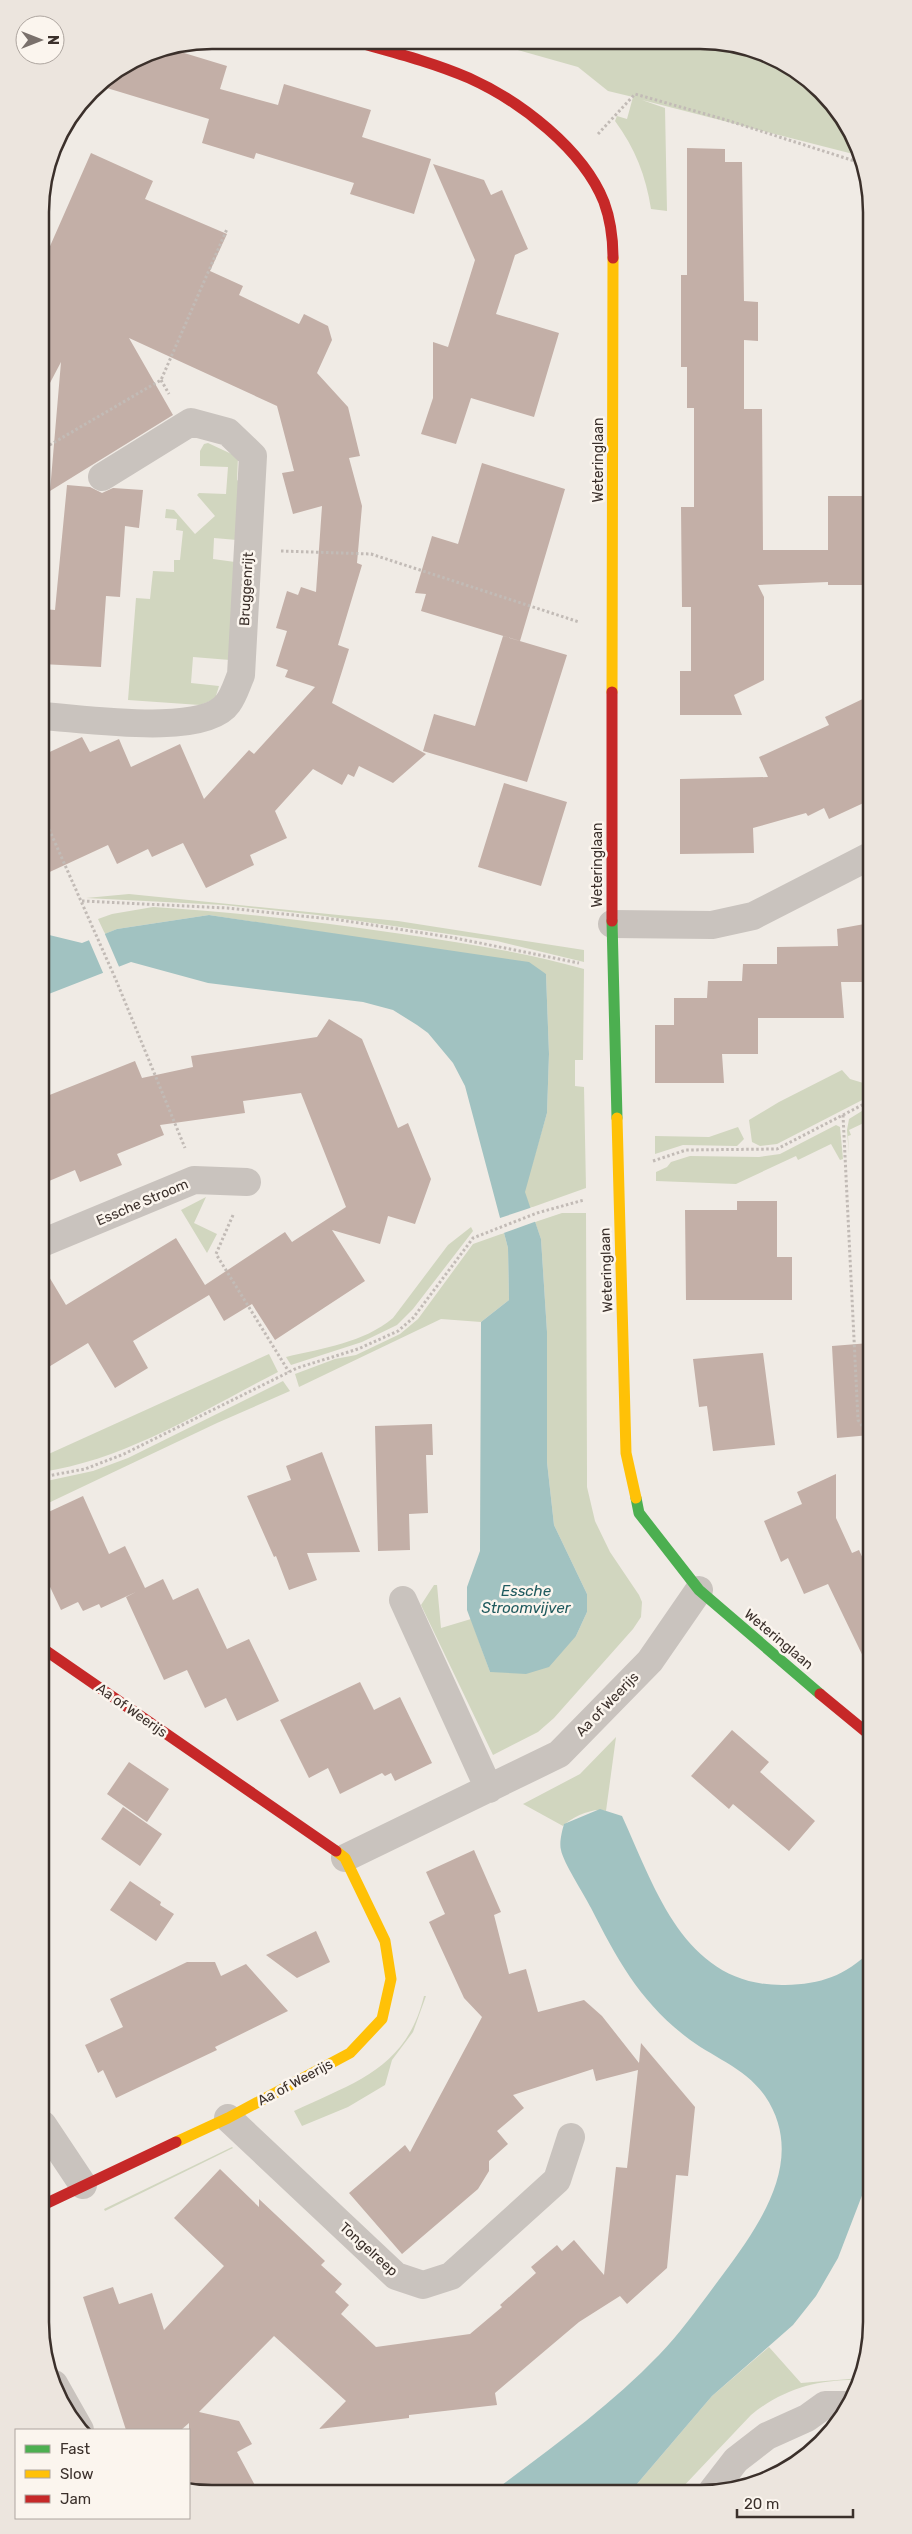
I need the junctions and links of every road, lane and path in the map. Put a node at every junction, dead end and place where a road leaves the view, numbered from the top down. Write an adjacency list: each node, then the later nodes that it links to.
1 (379, 49): 2 (street, Weteringlaan)
2 (575, 159): 3 (path); 8 (street, Weteringlaan)
3 (856, 161)
4 (227, 229): 5 (path)
5 (49, 445)
6 (102, 477): 7 (street, Bruggenrijt)
7 (248, 550): 8 (path); 9 (street, Bruggenrijt)
8 (613, 633): 13 (street, Weteringlaan)
9 (49, 717)
10 (49, 829): 12 (path)
11 (863, 860): 13 (street)
12 (82, 901): 14 (path); 18 (path)
13 (612, 924): 14 (street, Weteringlaan)
14 (614, 972): 17 (street, Weteringlaan)
15 (863, 1105): 16 (path)
16 (843, 1115): 17 (path); 23 (path)
17 (619, 1171): 20 (street, Weteringlaan)
18 (194, 1180): 19 (street, Essche Stroom); 21 (street, Essche Stroom)
19 (247, 1182): 22 (path)
20 (619, 1194): 22 (path); 25 (street, Weteringlaan)
21 (49, 1240)
22 (289, 1372): 24 (path)
23 (863, 1427)
24 (49, 1476)
25 (699, 1590): 28 (street, Weteringlaan); 29 (street, Aa of Weerijs)
26 (403, 1600): 29 (street)
27 (49, 1653): 30 (street, Aa of Weerijs)
28 (863, 1729)
29 (489, 1789): 30 (street, Aa of Weerijs)
30 (345, 1858): 31 (street, Aa of Weerijs)
31 (228, 2118): 33 (street, Tongelreep); 34 (street, Aa of Weerijs)
32 (49, 2134): 34 (street)
33 (571, 2137)
34 (84, 2185): 35 (street, Aa of Weerijs)
35 (49, 2202)
36 (840, 2405): 37 (street)
37 (717, 2484)

